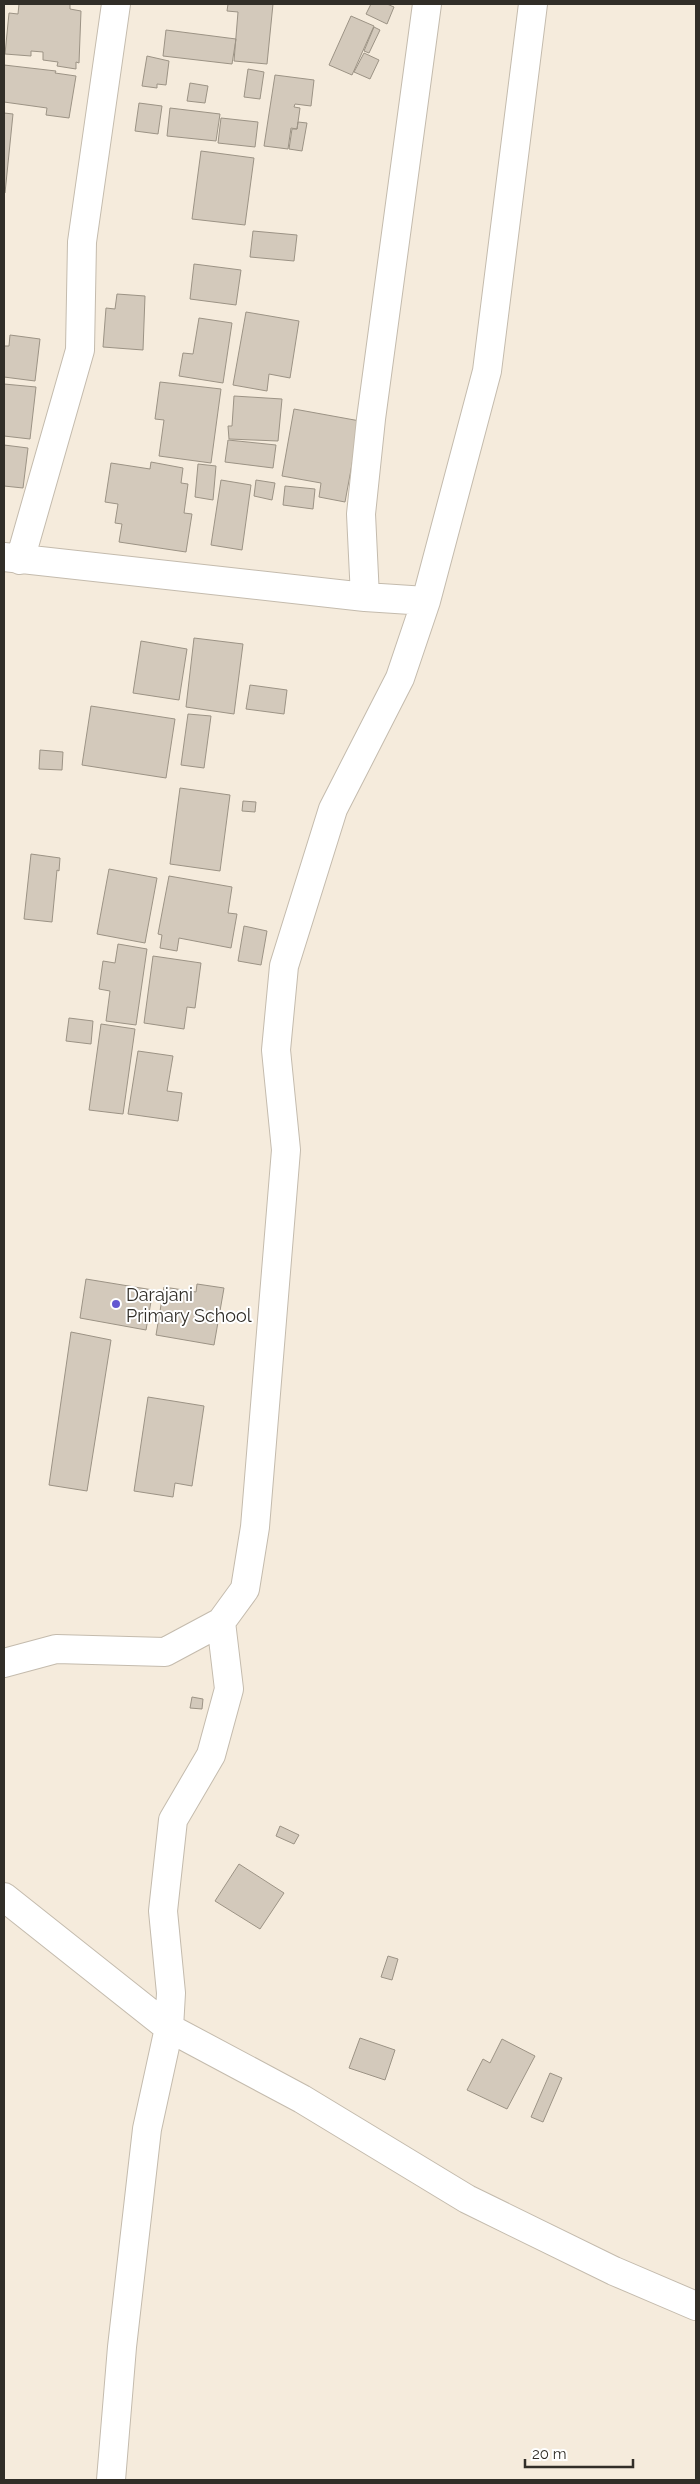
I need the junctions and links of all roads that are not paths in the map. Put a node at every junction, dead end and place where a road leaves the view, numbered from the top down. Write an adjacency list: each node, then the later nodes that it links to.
1 (116, 4): 4 (street)
2 (427, 4): 5 (street)
3 (533, 4): 6 (street)
4 (12, 559): 5 (street)
5 (365, 597): 6 (street)
6 (426, 600): 7 (street)
7 (220, 1622): 8 (street); 10 (street)
8 (4, 1663)
9 (4, 1897): 10 (street)
10 (169, 2028): 11 (street); 12 (street)
11 (696, 2306)
12 (111, 2480)

